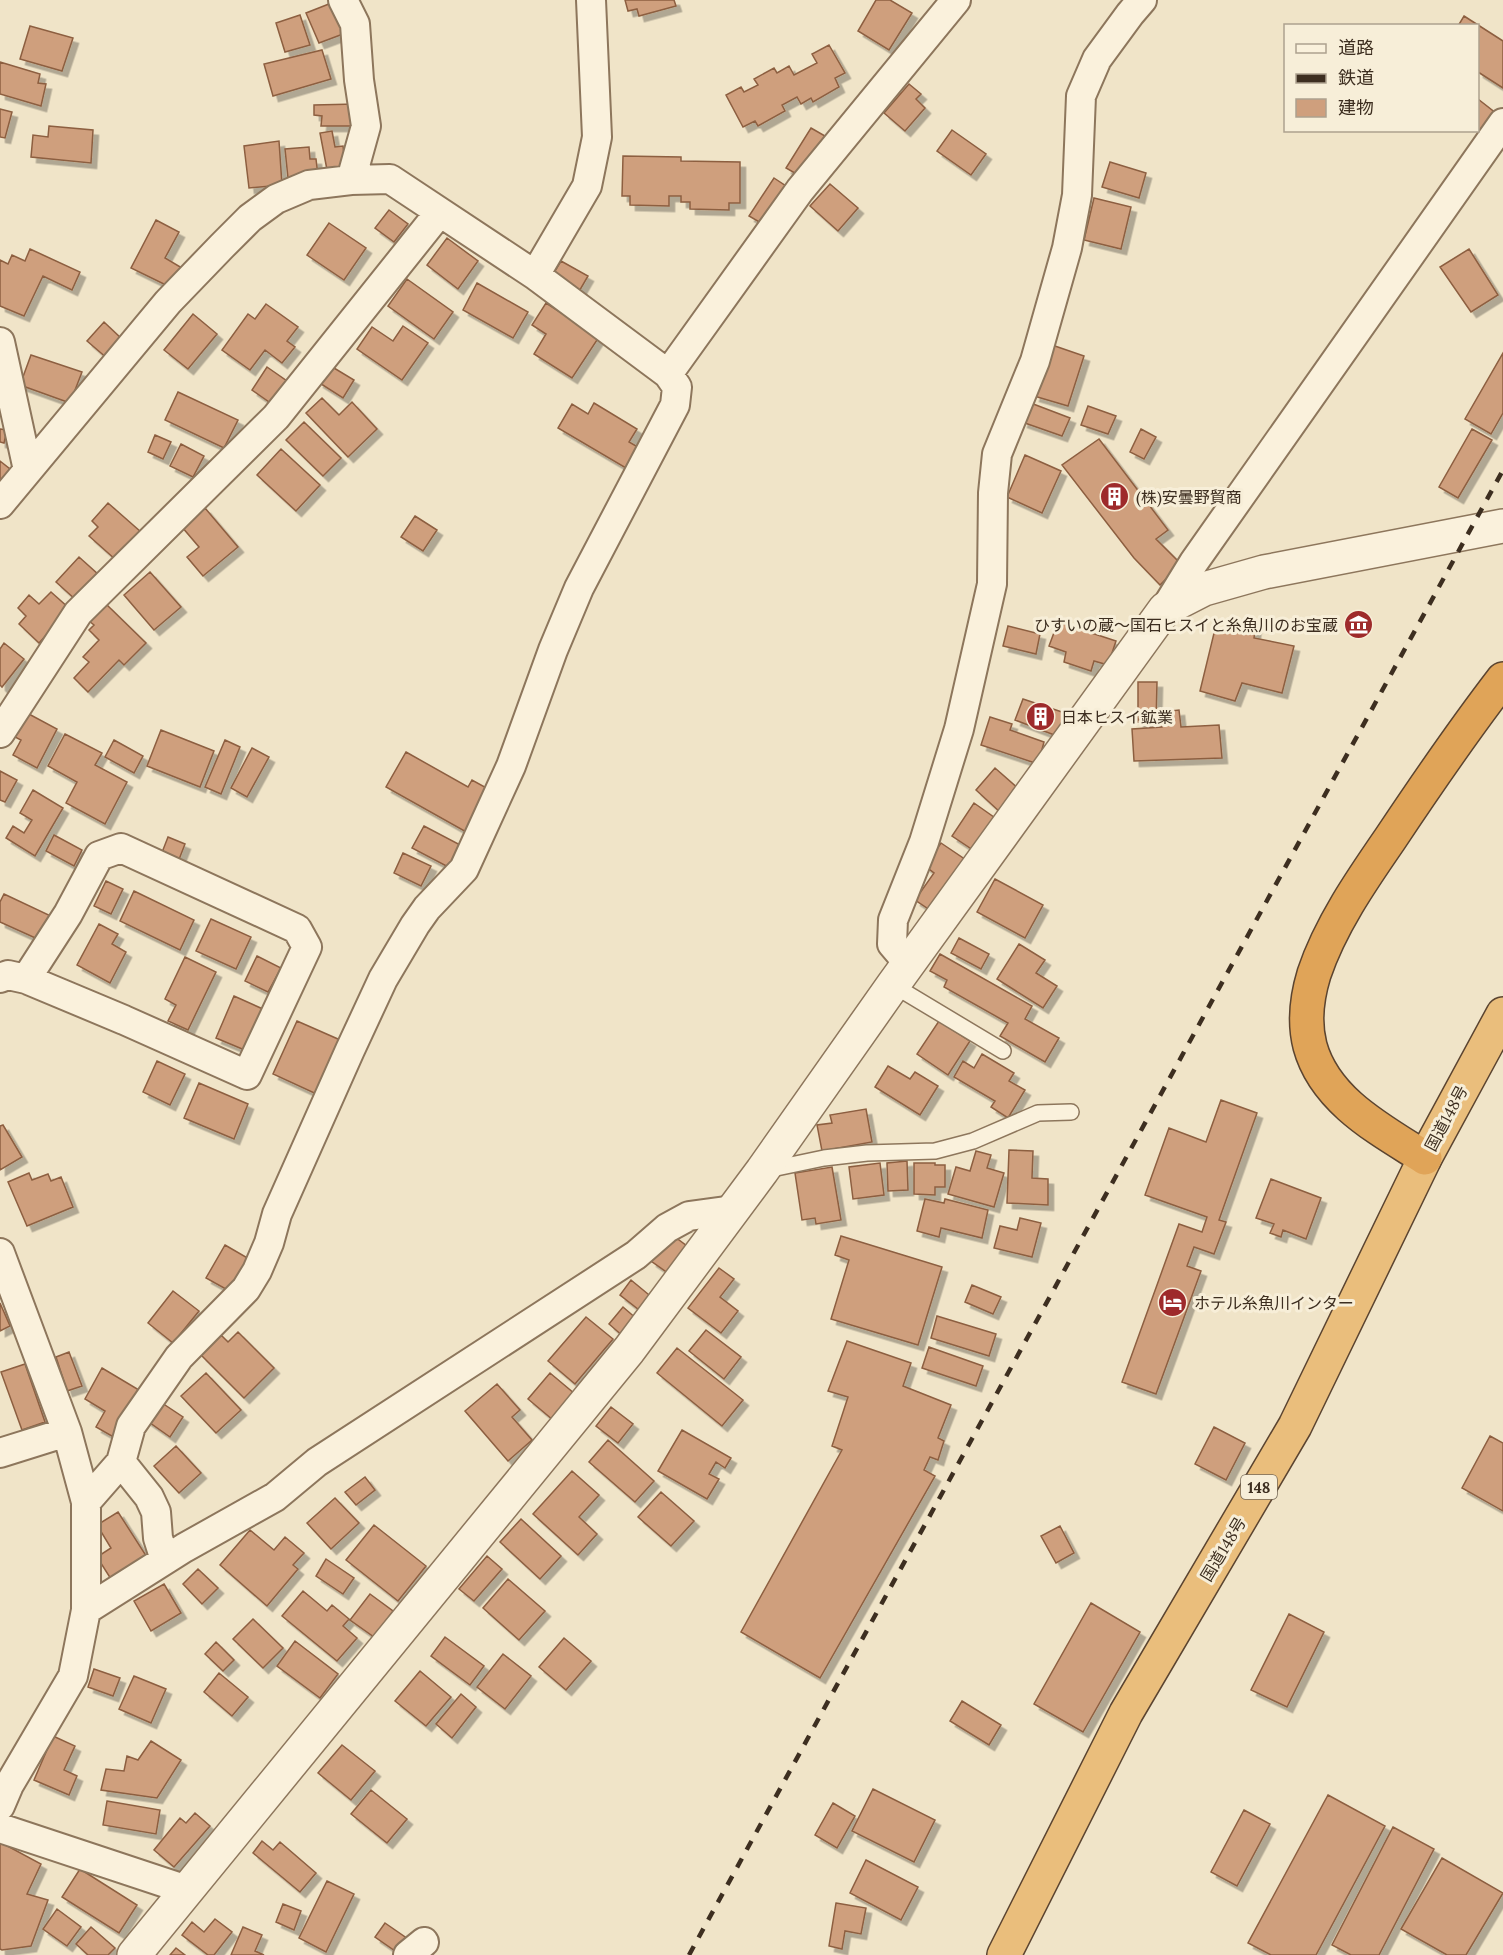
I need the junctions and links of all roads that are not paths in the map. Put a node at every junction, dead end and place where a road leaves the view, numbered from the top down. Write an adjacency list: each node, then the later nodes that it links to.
1 (343, 0): 6 (street)
2 (591, 0): 8 (street)
3 (956, 0): 10 (street)
4 (1142, 0): 17 (street)
5 (1503, 123): 14 (street)
6 (351, 180): 7 (street); 11 (street)
7 (440, 213): 8 (street); 16 (street)
8 (535, 275): 10 (street)
9 (0, 342): 11 (street)
10 (668, 374): 28 (street)
11 (28, 470): 12 (street)
12 (0, 504)
13 (1503, 526): 14 (street)
14 (1165, 609): 17 (street)
15 (1503, 679): 22 (highway)
16 (0, 733)
17 (901, 975): 20 (lane); 23 (street)
18 (13, 979): 18 (street)
19 (1503, 1014): 22 (highway, 国道148号 / 148)
20 (1003, 1051)
21 (1071, 1112): 23 (lane)
22 (1425, 1158): 36 (highway, 国道148号 / 148)
23 (762, 1171): 24 (street)
24 (733, 1210): 30 (street); 34 (street)
25 (0, 1252): 26 (street)
26 (67, 1432): 27 (street); 29 (street)
27 (0, 1453)
28 (121, 1462): 29 (street); 30 (street)
29 (86, 1502): 31 (street)
30 (165, 1560): 31 (street)
31 (86, 1610): 32 (street)
32 (0, 1806)
33 (0, 1828): 34 (street)
34 (187, 1890): 35 (street)
35 (134, 1955)
36 (1004, 1955)

